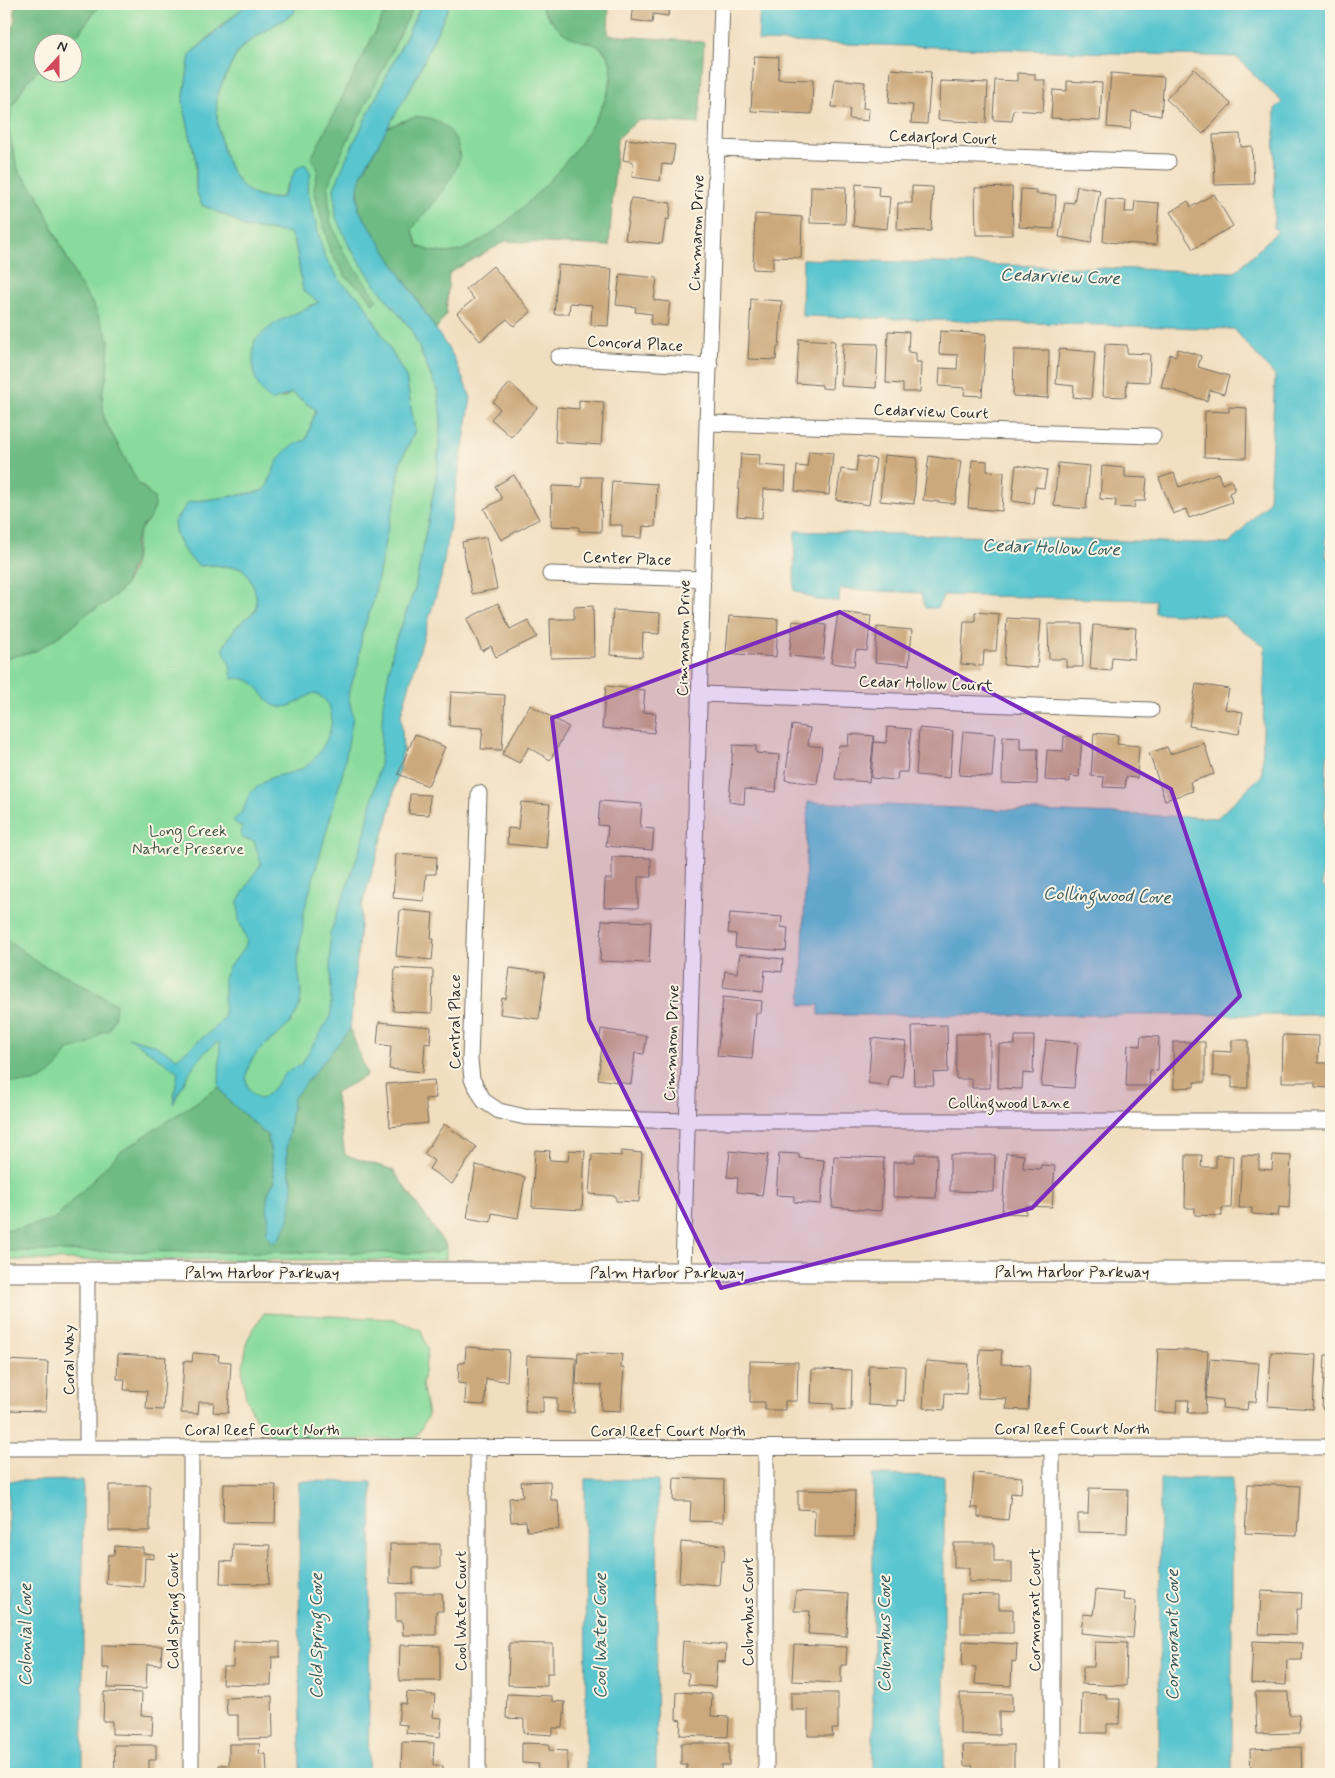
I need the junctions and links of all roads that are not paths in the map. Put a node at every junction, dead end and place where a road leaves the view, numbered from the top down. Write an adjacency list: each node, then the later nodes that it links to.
1 (722, 4): 2 (street, Cimmaron Drive)
2 (717, 148): 3 (street, Cedarford Court); 5 (street, Cimmaron Drive)
3 (1168, 162)
4 (558, 357): 5 (street, Concord Place)
5 (710, 366): 6 (street, Cimmaron Drive)
6 (707, 423): 7 (street, Cedarview Court); 9 (street, Cimmaron Drive)
7 (1153, 436)
8 (550, 574): 9 (street, Center Place)
9 (703, 579): 10 (street, Cimmaron Drive)
10 (701, 694): 11 (street, Cedar Hollow Court); 13 (street, Cimmaron Drive)
11 (1151, 710)
12 (478, 793): 13 (street, Central Place)
13 (687, 1121): 14 (street, Collingwood Lane); 18 (street, Cimmaron Drive)
14 (1331, 1121)
15 (4, 1272): 17 (street, Palm Harbor Parkway)
16 (1331, 1272): 18 (street, Palm Harbor Parkway)
17 (87, 1273): 18 (street, Palm Harbor Parkway); 23 (street, Coral Way)
18 (683, 1273)
19 (478, 1447): 24 (street, Coral Reef Court North); 25 (street, Coral Reef Court North); 27 (street, Cool Water Court)
20 (1052, 1447): 21 (street, Coral Reef Court North); 25 (street, Coral Reef Court North); 29 (street, Cormorant Court)
21 (1331, 1447)
22 (4, 1448): 23 (street, Coral Reef Court North)
23 (87, 1448): 24 (street, Coral Reef Court North)
24 (191, 1448): 26 (street, Cold Spring Court)
25 (766, 1449): 28 (street, Columbus Court)
26 (191, 1774)
27 (478, 1774)
28 (766, 1774)
29 (1052, 1774)

